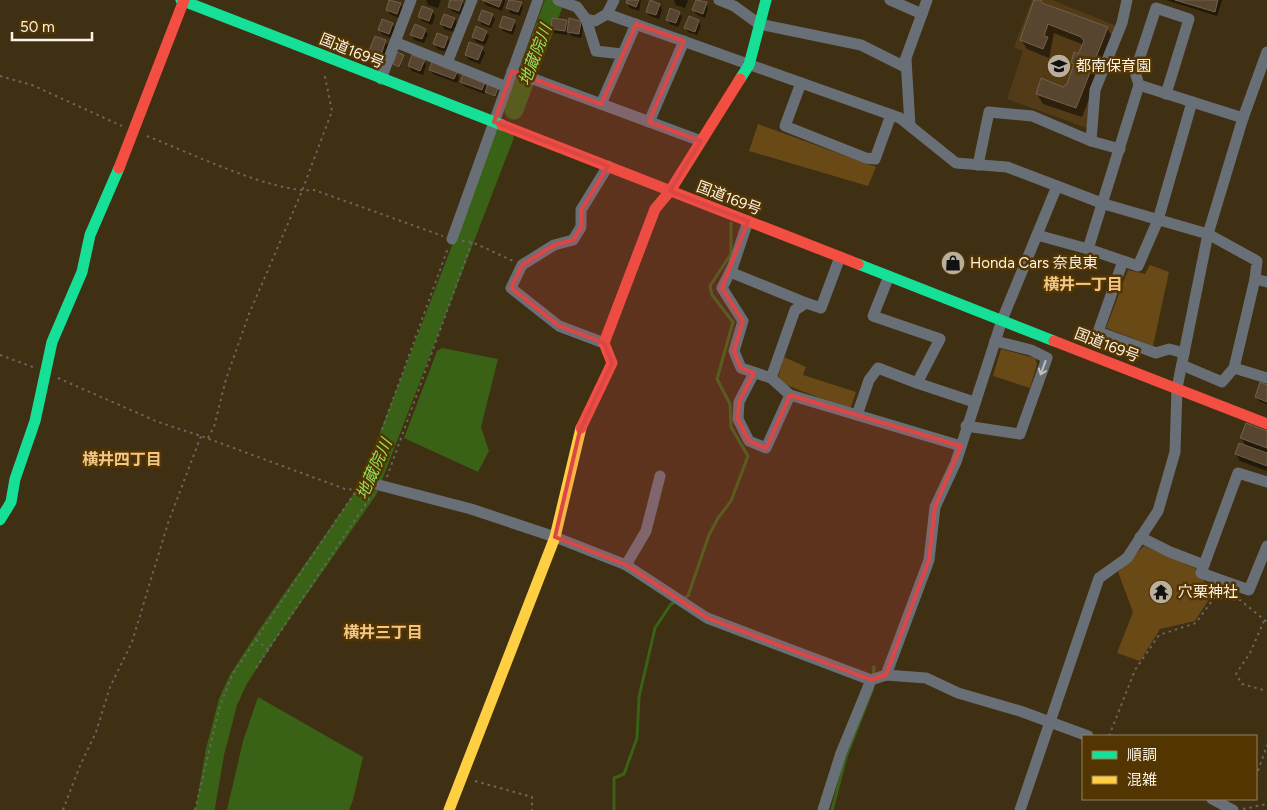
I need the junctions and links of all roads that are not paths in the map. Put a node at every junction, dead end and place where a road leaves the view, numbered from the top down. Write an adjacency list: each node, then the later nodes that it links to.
1 (183, 0): 28 (main road, 国道169号); 80 (main road)
2 (411, 0): 21 (street)
3 (472, 0): 25 (street)
4 (538, 0): 27 (street)
5 (558, 0): 13 (street)
6 (614, 0): 14 (street)
7 (719, 0): 15 (street)
8 (743, 0): 15 (street)
9 (766, 0): 19 (main road)
10 (890, 0): 16 (street)
11 (927, 0): 16 (street)
12 (1127, 0): 41 (street)
13 (579, 3): 17 (street)
14 (607, 14): 17 (street); 18 (street)
15 (747, 14): 19 (street)
16 (922, 14): 24 (street)
17 (586, 18): 23 (street)
18 (636, 24): 20 (street); 23 (street)
19 (759, 24): 24 (street); 26 (main road)
20 (684, 41): 26 (street); 38 (street)
21 (395, 42): 25 (street); 28 (street)
22 (1267, 52): 36 (street)
23 (622, 54): 34 (street)
24 (906, 59): 39 (street)
25 (447, 63): 31 (street)
26 (749, 65): 29 (street); 40 (main road)
27 (522, 74): 31 (street); 34 (street)
28 (381, 79): 37 (main road, 国道169号)
29 (801, 83): 35 (street); 35 (street)
30 (1139, 85): 32 (street); 32 (street); 42 (street)
31 (507, 87): 37 (street)
32 (1166, 94): 33 (street)
33 (1192, 102): 36 (street); 48 (street)
34 (601, 104): 38 (street)
35 (891, 115): 39 (street)
36 (1243, 118): 50 (street)
37 (494, 122): 44 (main road, 国道169号); 52 (street)
38 (649, 122): 40 (street)
39 (910, 126): 43 (street)
40 (701, 141): 46 (main road)
41 (1091, 141): 42 (street); 43 (street)
42 (1120, 149): 47 (street)
43 (978, 165): 45 (street)
44 (608, 166): 46 (main road, 国道169号); 63 (street)
45 (1056, 186): 47 (street); 51 (street)
46 (670, 191): 49 (main road, 国道169号); 63 (main road)
47 (1104, 204): 48 (street); 53 (street)
48 (1158, 220): 50 (street); 55 (street)
49 (748, 221): 54 (main road, 国道169号); 56 (street)
50 (1208, 234): 58 (street); 64 (street)
51 (1037, 236): 53 (street); 61 (street)
52 (452, 239)
53 (1088, 250): 55 (street)
54 (840, 257): 57 (main road, 国道169号); 60 (street)
55 (1123, 262): 64 (street)
56 (730, 272): 60 (street); 66 (street)
57 (889, 276): 61 (main road, 国道169号); 69 (street)
58 (1255, 279): 59 (street); 65 (street)
59 (1267, 282)
60 (806, 303): 67 (street)
61 (1002, 320): 62 (street); 70 (main road, 国道169号)
62 (995, 341): 72 (street); 75 (street, one-way to 75)
63 (604, 343): 81 (main road)
64 (1183, 359): 65 (street); 70 (street)
65 (1234, 368): 68 (street)
66 (754, 373): 67 (street); 71 (street)
67 (771, 378): 71 (street)
68 (1267, 378)
69 (917, 383): 72 (street); 73 (street)
70 (1177, 388): 74 (main road, 国道169号); 82 (street)
71 (790, 395): 73 (street)
72 (974, 402): 75 (street)
73 (857, 415): 76 (street)
74 (1267, 424)
75 (966, 426): 76 (street)
76 (961, 446): 87 (street)
77 (660, 476): 85 (street)
78 (1267, 482): 86 (street)
79 (373, 483): 81 (street)
80 (0, 520)
81 (555, 537): 85 (street); 92 (main road)
82 (1140, 537): 86 (street); 89 (street)
83 (1267, 546): 84 (street)
84 (1265, 559): 86 (street)
85 (626, 565): 88 (street)
86 (1204, 565)
87 (886, 675): 88 (street); 89 (street)
88 (871, 680): 93 (street)
89 (1049, 722): 90 (street); 94 (street)
90 (1085, 735)
91 (1214, 800): 95 (street)
92 (449, 810)
93 (823, 810)
94 (1020, 810)
95 (1234, 810)

